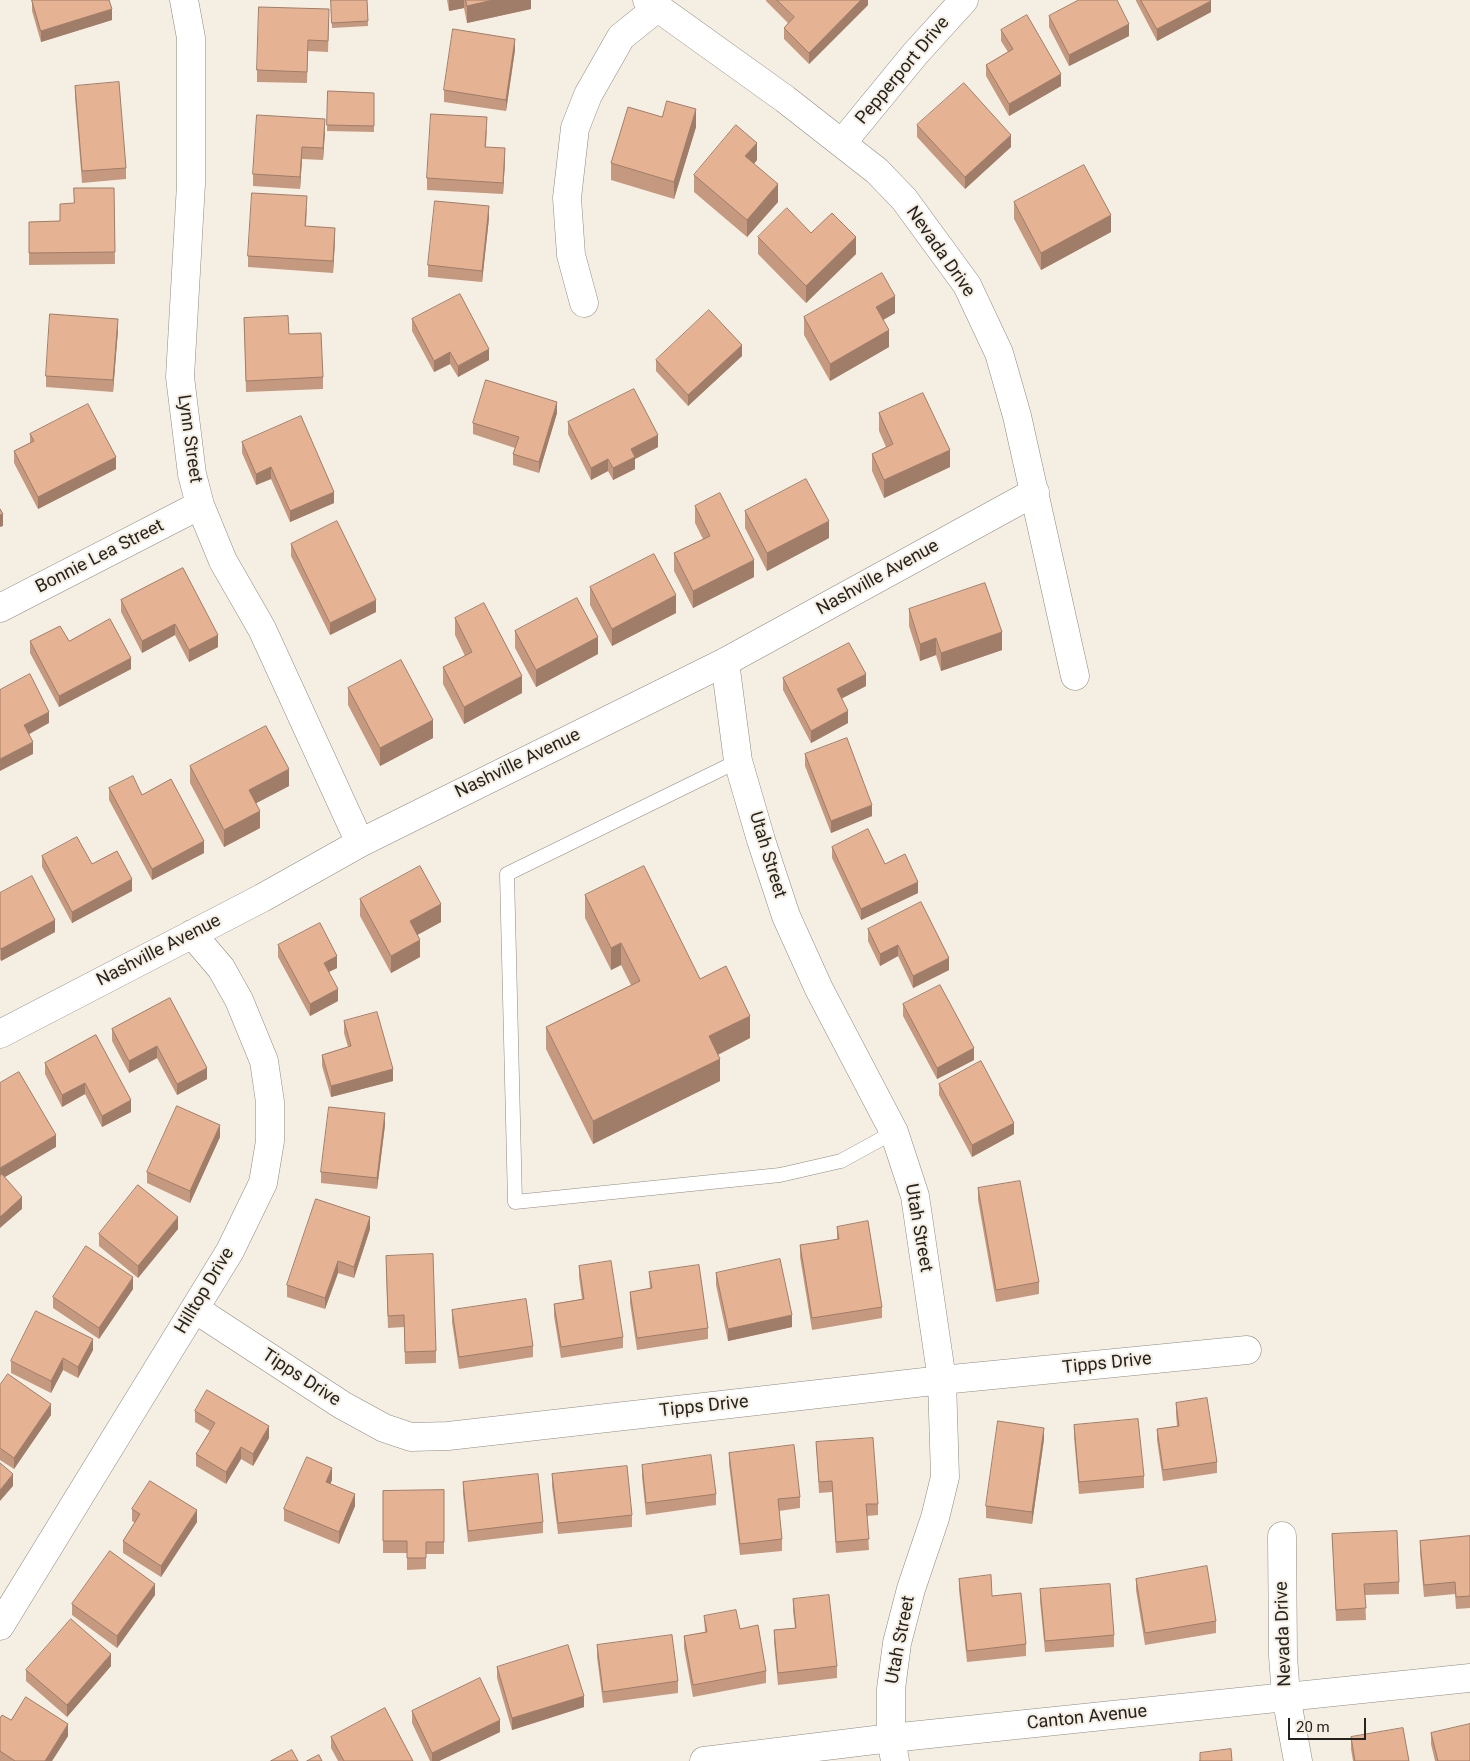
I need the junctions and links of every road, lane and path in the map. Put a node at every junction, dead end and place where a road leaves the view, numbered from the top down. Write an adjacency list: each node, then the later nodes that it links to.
1 (184, 0): 7 (street, Lynn Street)
2 (964, 0): 4 (street, Pepperport Drive)
3 (652, 4): 4 (street, Nevada Drive); 5 (street)
4 (842, 143): 6 (street, Nevada Drive)
5 (584, 303)
6 (1034, 492): 9 (street, Nashville Avenue); 10 (street, Nevada Drive)
7 (200, 505): 8 (street, Bonnie Lea Street); 12 (street, Lynn Street)
8 (0, 608)
9 (724, 662): 11 (street, Utah Street); 12 (street, Nashville Avenue)
10 (1075, 676)
11 (738, 761): 15 (street, Utah Street); 15 (lane)
12 (360, 843): 13 (street, Nashville Avenue)
13 (192, 934): 14 (street, Nashville Avenue); 16 (street, Hilltop Drive)
14 (0, 1034)
15 (894, 1132): 18 (street, Utah Street)
16 (195, 1309): 18 (street, Tipps Drive); 20 (street, Hilltop Drive)
17 (1248, 1350): 18 (street, Tipps Drive)
18 (942, 1380): 23 (street, Utah Street)
19 (1282, 1536): 22 (street, Nevada Drive)
20 (0, 1626)
21 (1470, 1678): 22 (street, Canton Avenue)
22 (1286, 1696): 23 (street, Canton Avenue); 25 (street, Nevada Drive)
23 (893, 1750): 24 (street, Canton Avenue)
24 (704, 1761)
25 (1298, 1761)

